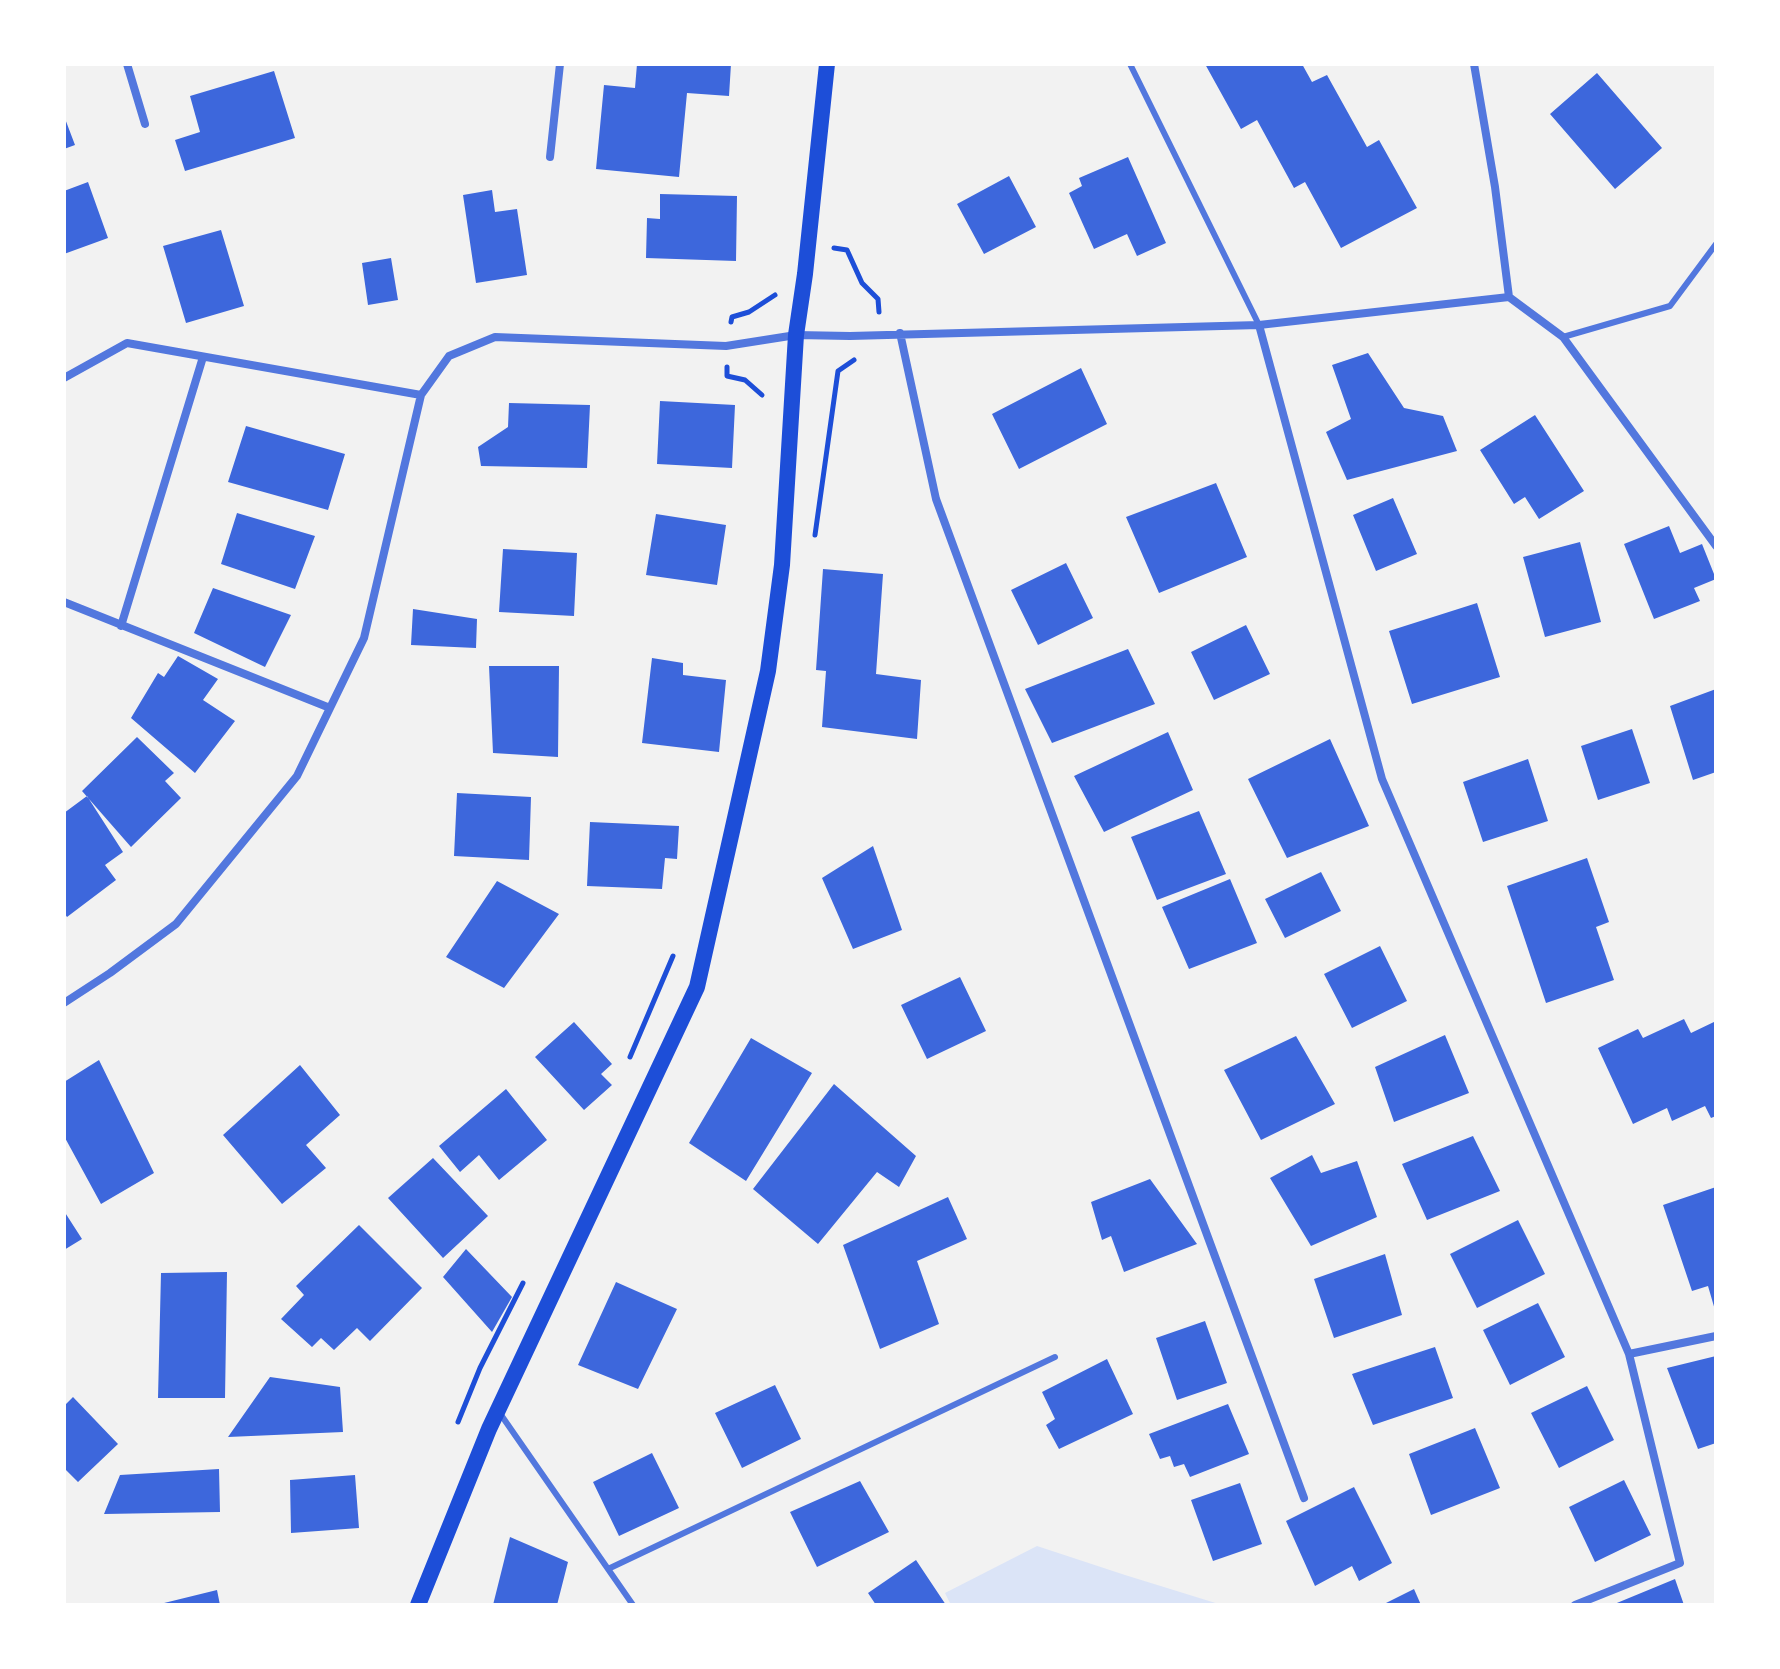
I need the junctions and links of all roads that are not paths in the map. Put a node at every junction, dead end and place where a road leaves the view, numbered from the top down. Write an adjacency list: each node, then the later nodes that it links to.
1 (127, 64): 6 (street)
2 (560, 64): 7 (street)
3 (827, 64): 12 (main road)
4 (1130, 64): 10 (lane)
5 (1474, 64): 9 (street)
6 (145, 124)
7 (550, 157)
8 (1716, 244): 13 (lane)
9 (1509, 297): 10 (street); 13 (street)
10 (1259, 325): 11 (street); 23 (street)
11 (900, 333): 12 (street); 26 (street)
12 (796, 335): 16 (street); 25 (main road)
13 (1563, 337): 17 (street)
14 (203, 357): 15 (street); 16 (street); 19 (street)
15 (64, 378)
16 (421, 395): 20 (street)
17 (1716, 546)
18 (64, 602): 19 (street)
19 (121, 626): 20 (street)
20 (330, 708): 21 (street)
21 (64, 1003)
22 (1716, 1336): 23 (street)
23 (1629, 1354): 30 (street)
24 (1055, 1357): 27 (lane)
25 (499, 1412): 27 (lane); 28 (main road)
26 (1304, 1498)
27 (608, 1569): 29 (lane)
28 (418, 1605)
29 (633, 1605)
30 (1575, 1605)

